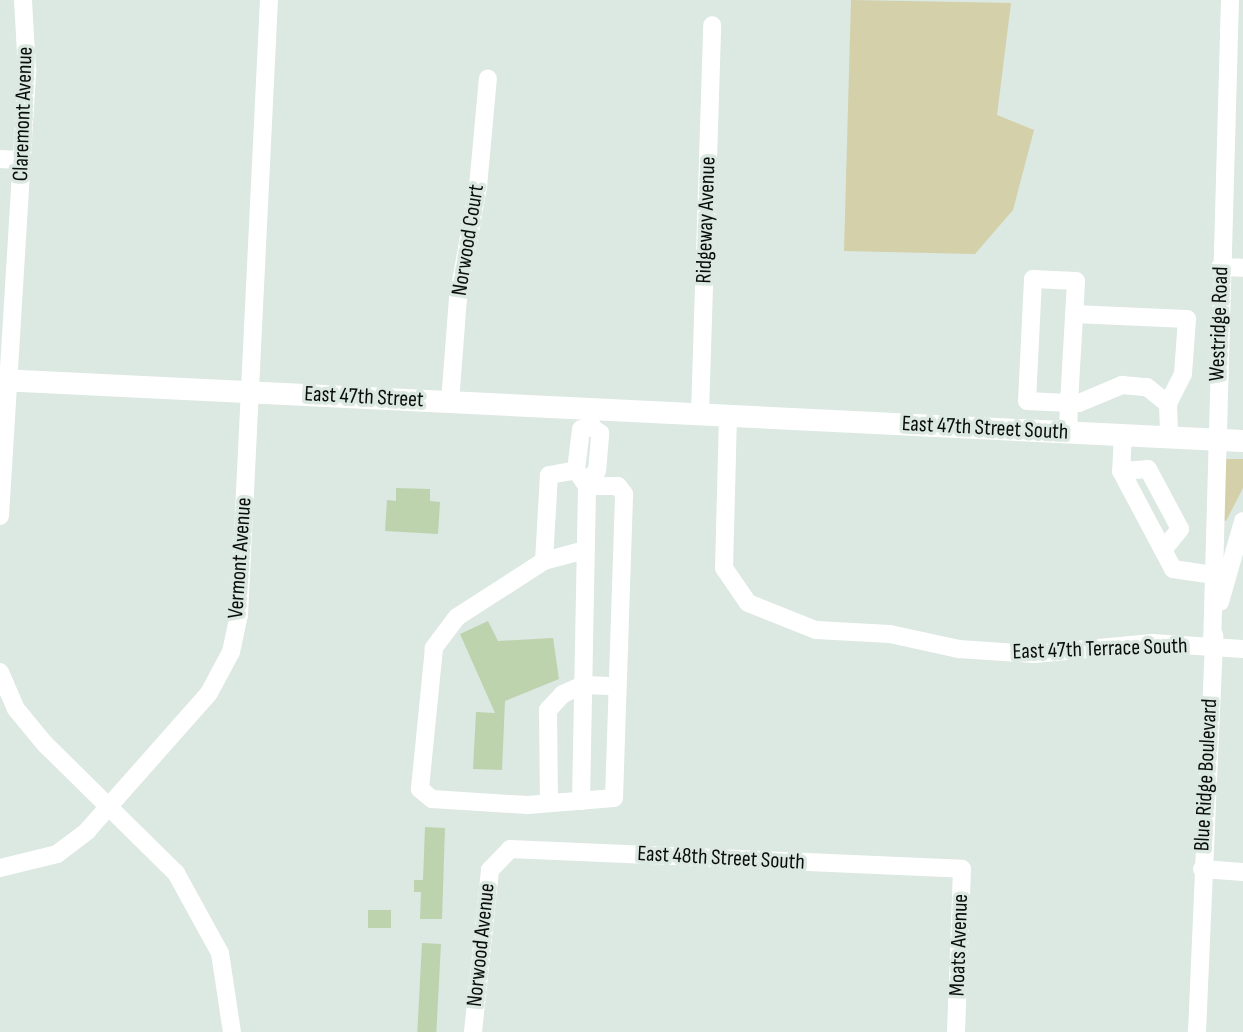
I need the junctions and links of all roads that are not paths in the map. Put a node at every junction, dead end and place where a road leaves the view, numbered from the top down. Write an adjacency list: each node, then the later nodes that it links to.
1 (23, 0): 7 (street, Claremont Avenue)
2 (269, 0): 12 (street, Vermont Avenue)
3 (1230, 0): 8 (street, Westridge Road)
4 (712, 25): 16 (street, Ridgeway Avenue)
5 (488, 78): 13 (street, Norwood Court)
6 (0, 159): 7 (street)
7 (22, 160): 11 (street, Claremont Avenue)
8 (1220, 267): 9 (street); 22 (street, Westridge Road)
9 (1243, 268)
10 (1074, 314): 14 (street); 14 (street); 15 (street)
11 (4, 380): 12 (main road, East 47th Street); 25 (street, Claremont Avenue)
12 (249, 391): 13 (main road, East 47th Street); 37 (street, Vermont Avenue)
13 (450, 402): 18 (main road, East 47th Street)
14 (1060, 402): 15 (street); 19 (street)
15 (1168, 404): 21 (street)
16 (700, 414): 17 (main road, East 47th Street); 18 (main road, East 47th Street)
17 (728, 416): 19 (main road, East 47th Street South); 30 (street, East 47th Terrace South)
18 (591, 417): 24 (street)
19 (1060, 432): 20 (main road, East 47th Street South)
20 (1123, 435): 21 (main road, East 47th Street South); 29 (street)
21 (1169, 437): 22 (main road, East 47th Street South)
22 (1215, 440): 23 (main road, East 47th Street South); 29 (street, Westridge Road)
23 (1243, 441)
24 (583, 478): 27 (street); 28 (street); 34 (street)
25 (0, 516)
26 (1243, 524): 30 (street, Blue Ridge Boulevard)
27 (585, 550): 28 (street); 33 (street)
28 (544, 561): 36 (street)
29 (1213, 575): 30 (street, Westridge Road)
30 (1212, 647): 31 (street, East 47th Terrace South); 41 (street, Blue Ridge Boulevard)
31 (1243, 649)
32 (0, 672): 37 (street)
33 (583, 685): 34 (street); 35 (street); 36 (street)
34 (617, 686): 35 (street)
35 (581, 801): 36 (street)
36 (549, 803)
37 (109, 804): 39 (street, Vermont Avenue); 43 (street)
38 (496, 859): 40 (street, East 48th Street South); 44 (street, Norwood Avenue)
39 (0, 868)
40 (950, 868): 45 (street, Moats Avenue)
41 (1202, 869): 42 (street); 46 (street, Blue Ridge Boulevard)
42 (1243, 872)
43 (232, 1032)
44 (473, 1032)
45 (956, 1032)
46 (1197, 1032)

